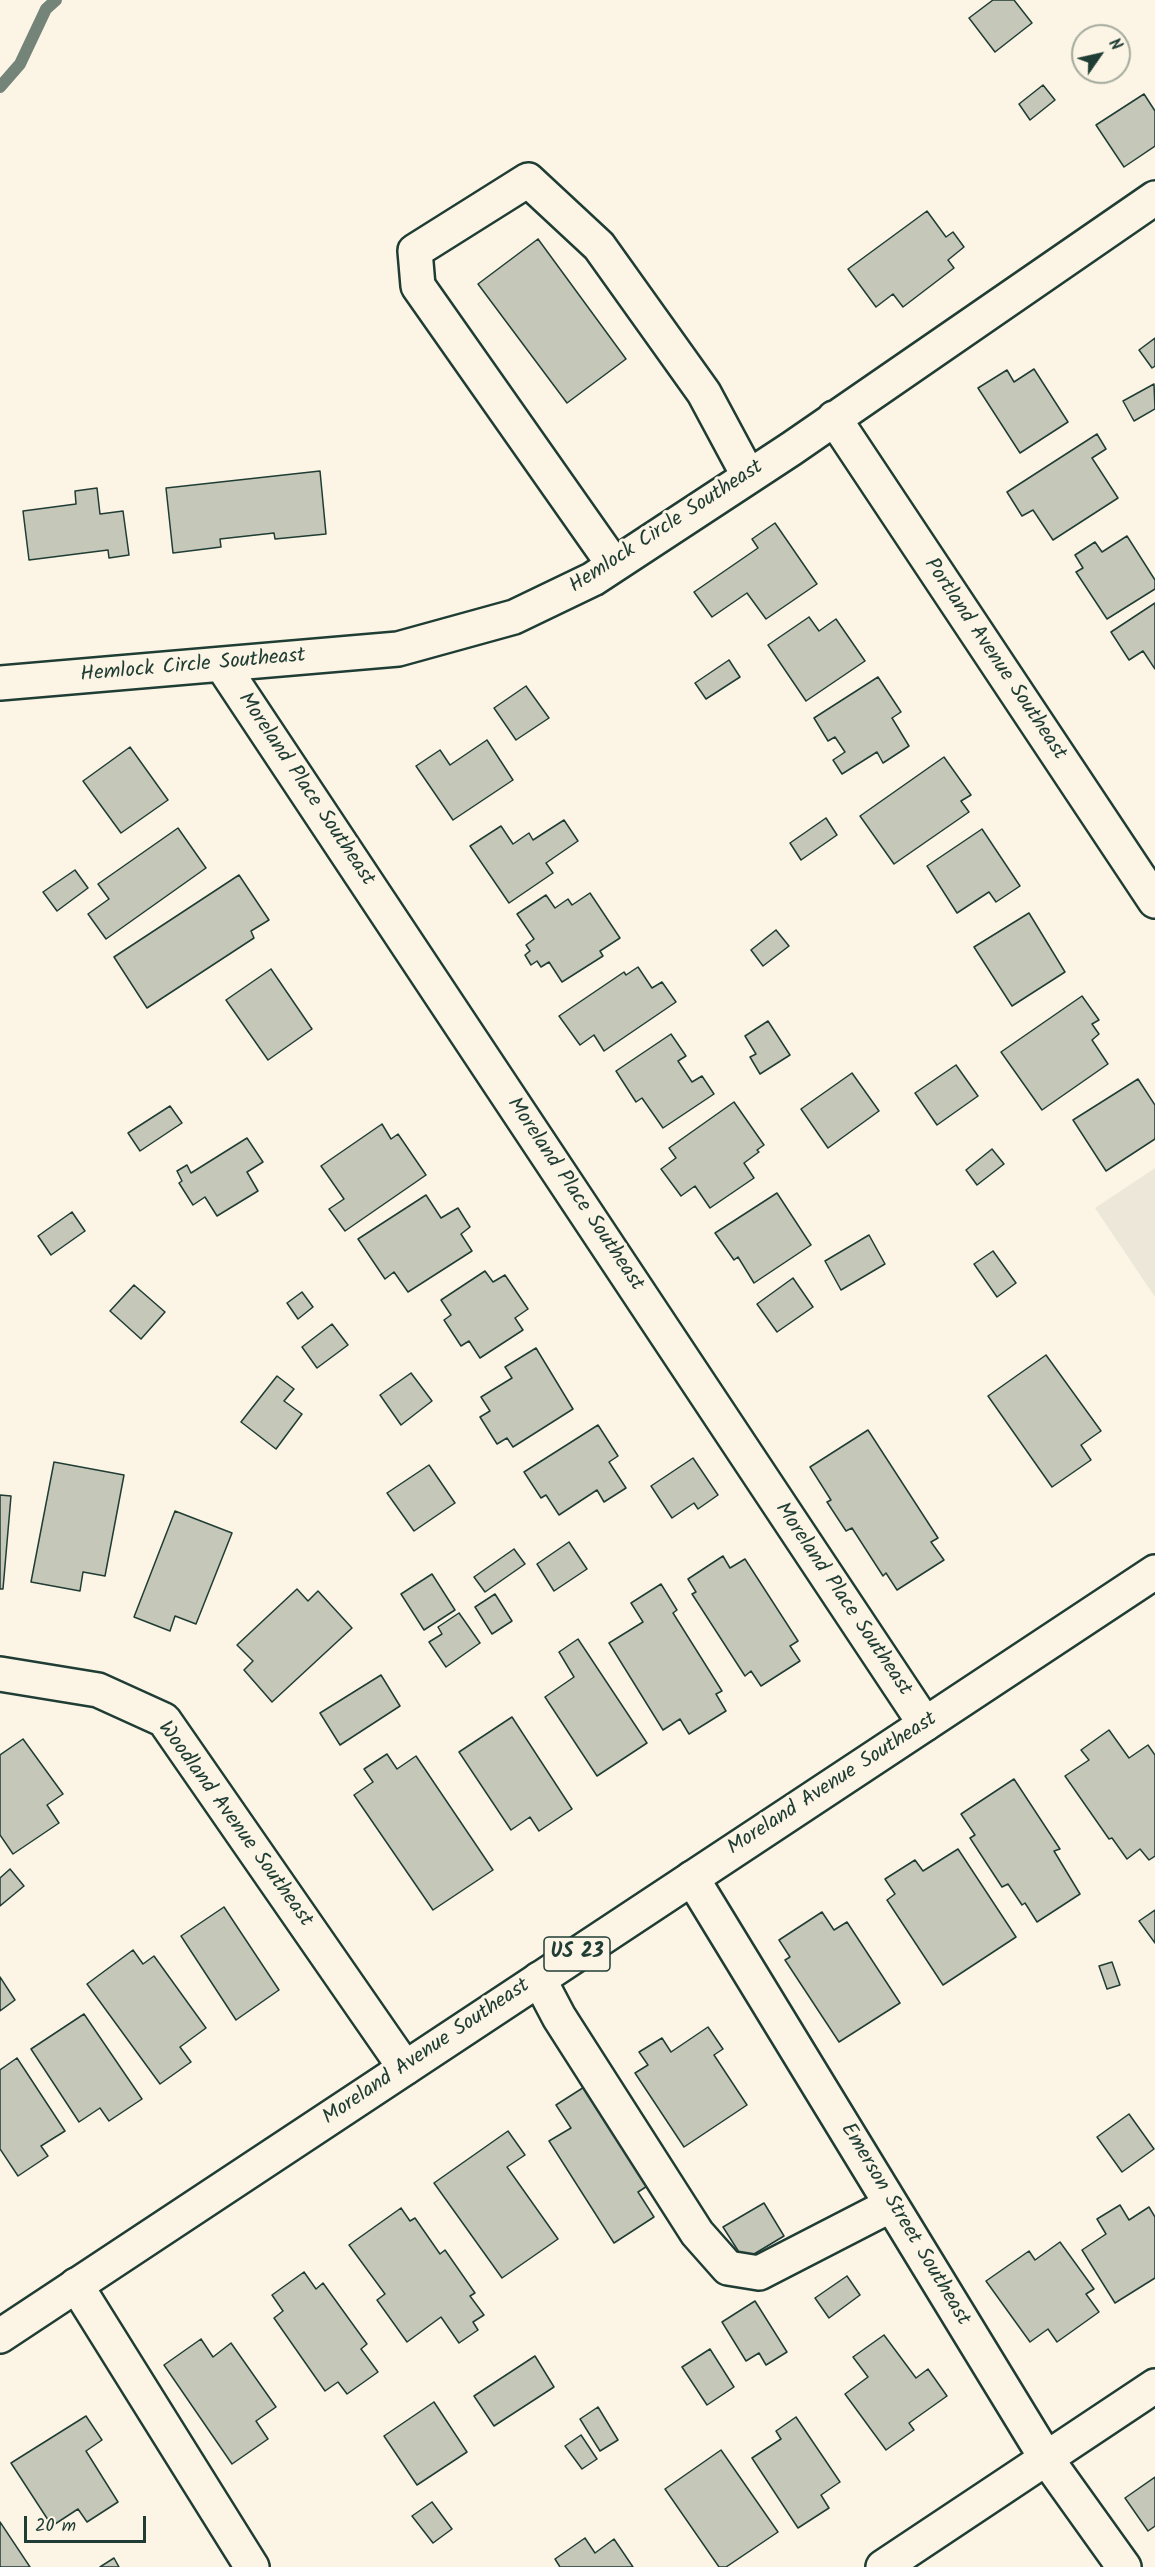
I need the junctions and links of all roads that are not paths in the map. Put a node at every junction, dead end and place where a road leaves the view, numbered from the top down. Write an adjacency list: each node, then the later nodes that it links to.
1 (1155, 198): 2 (main road, Hemlock Circle Southeast)
2 (834, 418): 3 (main road, Hemlock Circle Southeast); 7 (main road, Portland Avenue Southeast)
3 (748, 475): 4 (main road, Hemlock Circle Southeast); 4 (main road)
4 (614, 565): 5 (main road, Hemlock Circle Southeast)
5 (222, 665): 6 (main road, Hemlock Circle Southeast); 10 (main road, Moreland Place Southeast)
6 (0, 683)
7 (1155, 901)
8 (1155, 1572): 10 (main road, Moreland Avenue Southeast / US 23)
9 (0, 1674): 13 (main road, Woodland Avenue Southeast)
10 (925, 1724): 11 (main road, Moreland Avenue Southeast / US 23)
11 (692, 1878): 12 (main road, Moreland Avenue Southeast / US 23); 14 (main road, Emerson Street Southeast)
12 (539, 1979): 13 (main road, Moreland Avenue Southeast / US 23); 14 (main road)
13 (405, 2068): 15 (main road, Moreland Avenue Southeast / US 23)
14 (891, 2205): 18 (main road, Emerson Street Southeast)
15 (76, 2285): 16 (main road, Moreland Avenue Southeast / US 23); 19 (main road)
16 (0, 2336)
17 (1155, 2386): 18 (main road)
18 (1046, 2458): 20 (main road); 21 (main road, Emerson Street Southeast)
19 (252, 2567)
20 (883, 2567)
21 (1124, 2567)

